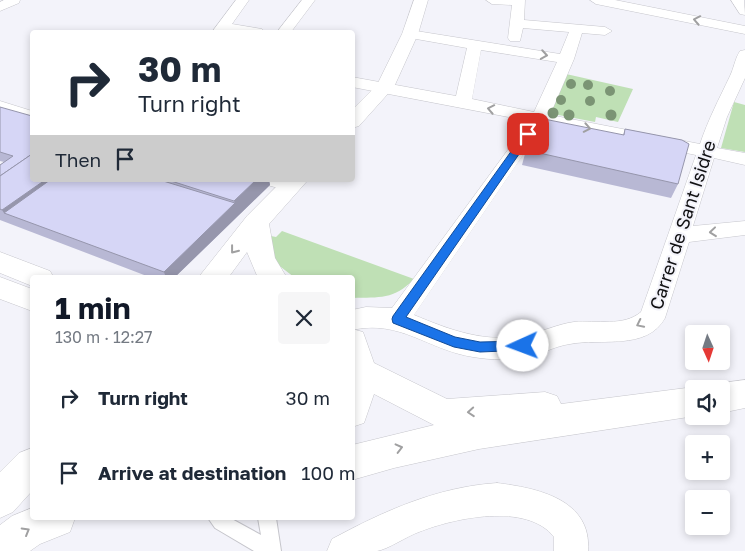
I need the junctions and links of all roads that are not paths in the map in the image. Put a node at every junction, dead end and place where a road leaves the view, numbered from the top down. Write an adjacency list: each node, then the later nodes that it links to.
1 (14, 0): 9 (street)
2 (243, 0): 13 (street)
3 (309, 0): 14 (street)
4 (420, 0): 17 (main road)
5 (492, 0): 8 (street)
6 (598, 0): 15 (street, one-way to 6)
7 (738, 0): 10 (street)
8 (518, 1): 11 (street)
9 (0, 7)
10 (745, 11)
11 (516, 23): 12 (street); 19 (street)
12 (577, 28): 16 (street); 21 (street)
13 (221, 30)
14 (286, 30)
15 (745, 30)
16 (605, 31)
17 (410, 34): 18 (street); 23 (main road)
18 (475, 44): 19 (street); 24 (street)
19 (513, 51): 21 (street, one-way to 21)
20 (745, 54): 29 (street, Carrer de Sant Isidre)
21 (566, 59): 27 (street)
22 (355, 82): 23 (street)
23 (385, 87): 24 (street); 28 (main road)
24 (463, 104): 27 (street, one-way to 24)
25 (0, 106): 26 (street)
26 (30, 115)
27 (539, 118): 29 (street, one-way to 29); 42 (street)
28 (355, 119)
29 (706, 151): 30 (street); 34 (street, Carrer de Sant Isidre)
30 (745, 159)
31 (285, 182): 32 (main road)
32 (256, 222): 37 (main road, one-way to 37); 38 (main road)
33 (745, 228): 34 (street, one-way to 34)
34 (681, 235): 42 (street, Carrer de Sant Isidre, one-way to 42)
35 (0, 262): 36 (main road)
36 (32, 275)
37 (214, 275)
38 (271, 275)
39 (0, 287): 40 (main road)
40 (30, 299)
41 (355, 319): 42 (street, Carrer de Sant Isidre)
42 (398, 319)
43 (356, 356): 46 (main road, one-way to 43); 48 (main road)
44 (745, 394): 45 (main road)
45 (730, 395)
46 (685, 398)
47 (685, 403): 49 (main road, one-way to 47)
48 (355, 406)
49 (355, 461)
50 (30, 467): 51 (main road)
51 (0, 499)
52 (51, 520): 55 (main road, one-way to 52)
53 (218, 520): 56 (lane)
54 (267, 520): 56 (lane)
55 (0, 549)
56 (271, 551)
57 (344, 551): 58 (street)
58 (571, 551)

